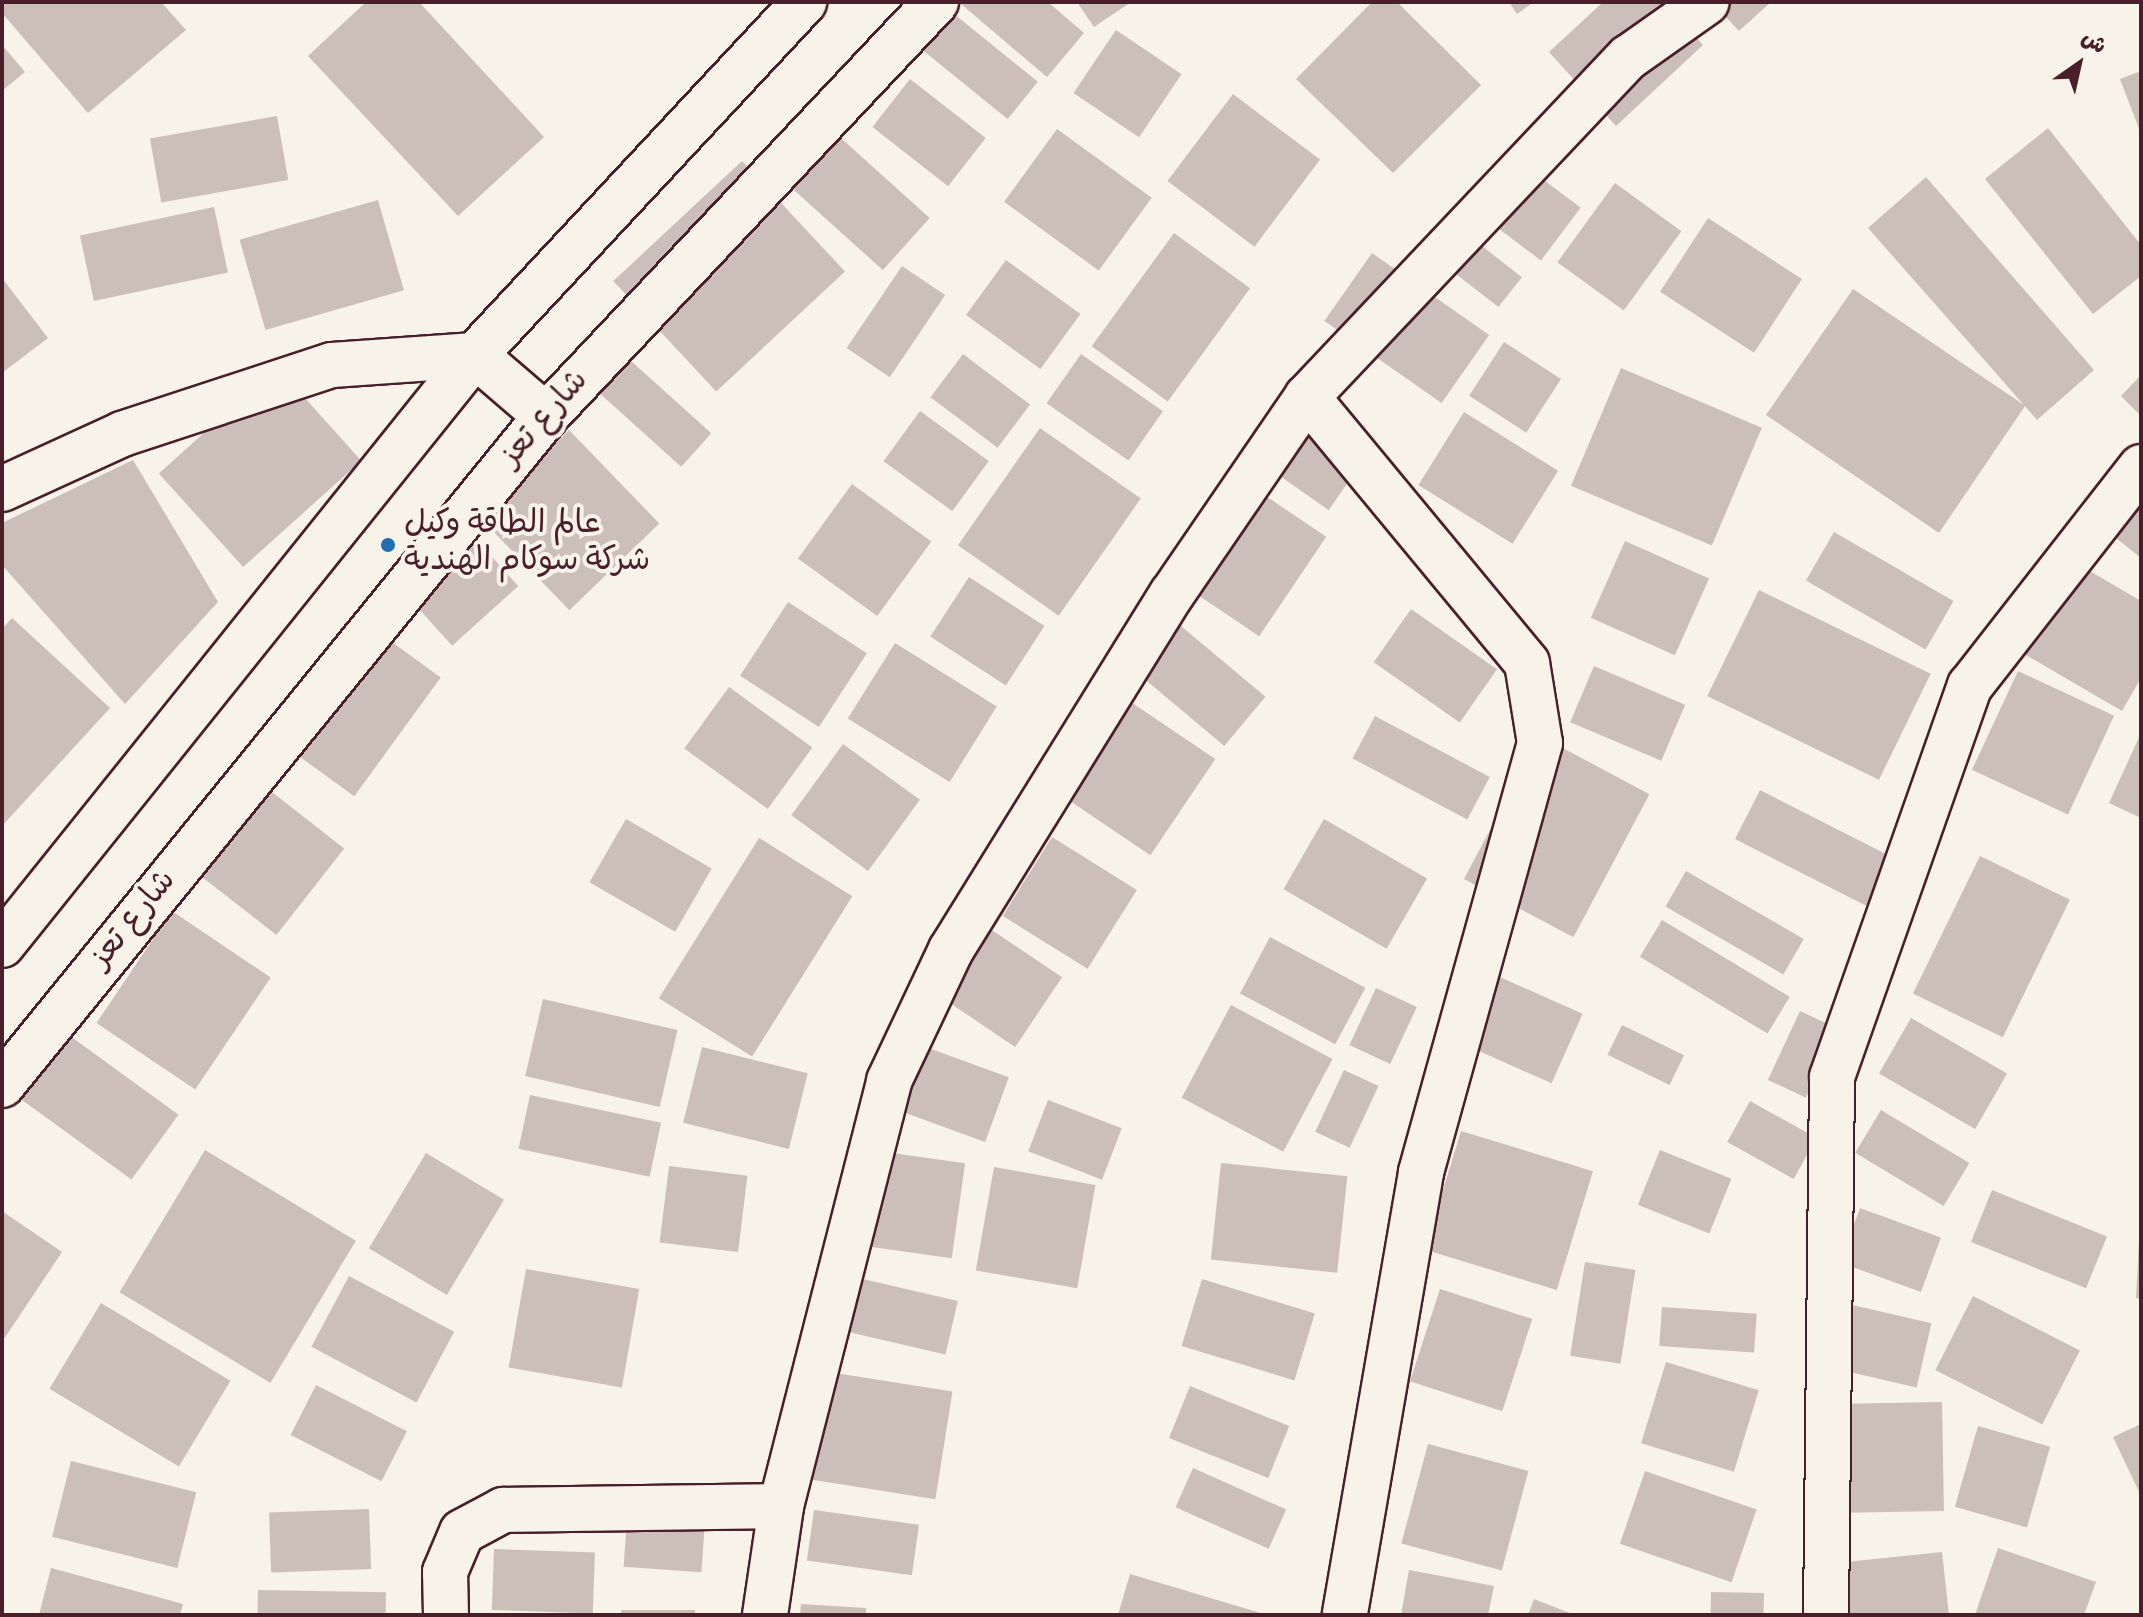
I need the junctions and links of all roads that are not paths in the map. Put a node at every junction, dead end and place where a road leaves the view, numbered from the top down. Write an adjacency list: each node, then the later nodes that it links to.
1 (804, 2): 4 (street)
2 (936, 2): 6 (street, شارع تعز)
3 (1707, 2): 5 (street)
4 (475, 355): 6 (street); 8 (street); 9 (street)
5 (1307, 397): 11 (street); 14 (street)
6 (546, 416): 10 (street, شارع تعز)
7 (2141, 467): 15 (street)
8 (2, 489)
9 (2, 945)
10 (2, 1085)
11 (781, 1506): 12 (street); 13 (street)
12 (446, 1615)
13 (765, 1615)
14 (1345, 1615)
15 (1826, 1615)

